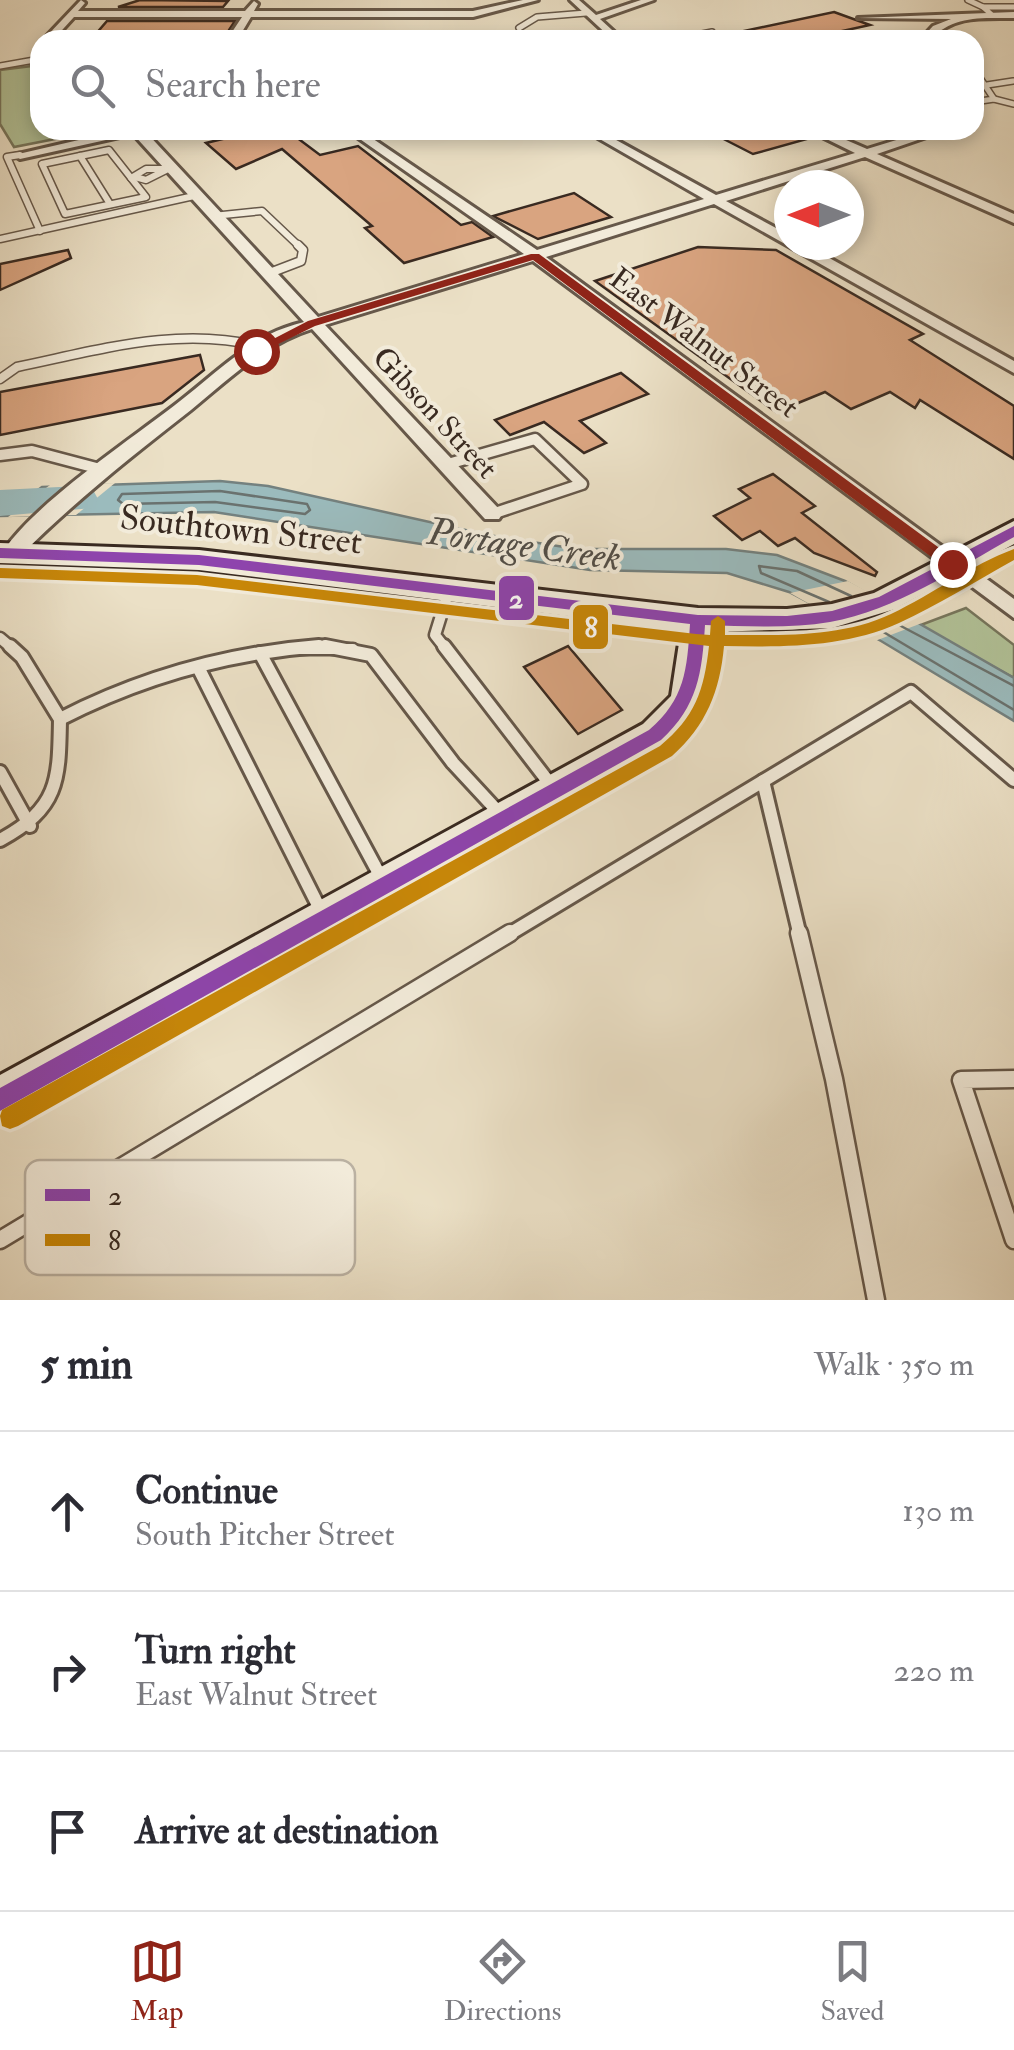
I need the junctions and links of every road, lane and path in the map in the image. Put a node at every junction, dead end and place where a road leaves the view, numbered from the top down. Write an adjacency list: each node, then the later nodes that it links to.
1 (84, 0): 11 (street)
2 (257, 0): 12 (street)
3 (434, 0): 13 (street)
4 (534, 0): 13 (street)
5 (574, 0): 14 (street)
6 (650, 0): 14 (street)
7 (938, 0): 9 (street)
8 (968, 0): 9 (lane)
9 (986, 12): 10 (street); 10 (lane); 15 (street); 20 (street)
10 (1014, 12)
11 (70, 14): 12 (street); 17 (street)
12 (248, 14): 13 (street); 18 (street)
13 (430, 14)
14 (589, 16): 16 (lane); 19 (street)
15 (862, 18)
16 (519, 28)
17 (56, 30)
18 (238, 30)
19 (606, 30)
20 (937, 30)
21 (30, 61): 22 (lane)
22 (0, 66)
23 (1013, 80): 25 (lane)
24 (984, 81): 25 (lane)
25 (987, 85): 26 (lane)
26 (994, 99): 27 (lane); 28 (lane)
27 (984, 100)
28 (1014, 104)
29 (91, 140): 35 (street)
30 (144, 140): 41 (street, Gibson Street)
31 (367, 140): 51 (street, East Walnut Street)
32 (608, 140): 44 (street)
33 (836, 140): 38 (street)
34 (911, 140): 38 (street)
35 (82, 142): 37 (lane); 39 (street)
36 (0, 146): 39 (lane)
37 (92, 154): 40 (lane); 42 (lane)
38 (868, 154): 44 (street); 47 (street)
39 (14, 156): 48 (lane)
40 (80, 156): 45 (lane); 45 (lane)
41 (168, 170): 42 (lane); 43 (street, Gibson Street)
42 (133, 178): 45 (lane)
43 (194, 196): 46 (street, Gibson Street); 48 (lane)
44 (716, 200): 49 (street); 51 (street)
45 (110, 204)
46 (213, 216): 53 (street, Gibson Street); 53 (lane)
47 (1014, 220)
48 (40, 231): 50 (lane)
49 (774, 233)
50 (0, 239)
51 (535, 256): 54 (street); 64 (street, East Walnut Street)
52 (823, 260): 56 (street)
53 (267, 274): 54 (street, Gibson Street)
54 (312, 324): 55 (street); 59 (street, Gibson Street)
55 (263, 346): 57 (lane); 60 (street)
56 (1014, 368)
57 (0, 379)
58 (0, 455): 60 (lane)
59 (448, 464): 61 (street, Gibson Street); 61 (lane)
60 (104, 470): 63 (street)
61 (492, 514)
62 (1014, 532): 64 (main road, Southtown Street)
63 (7, 552): 65 (main road, Southtown Street)
64 (952, 564): 66 (street, East Walnut Street); 67 (main road, Southtown Street)
65 (450, 589): 67 (main road, Southtown Street); 75 (lane)
66 (1014, 610)
67 (698, 620): 75 (main road)
68 (0, 638): 71 (lane)
69 (260, 653): 70 (lane); 76 (lane); 79 (lane)
70 (198, 668): 71 (lane); 80 (lane)
71 (60, 719): 77 (lane)
72 (0, 772): 77 (lane)
73 (1014, 780): 74 (lane)
74 (764, 781): 83 (lane); 87 (lane)
75 (557, 792): 76 (main road)
76 (506, 820): 79 (main road)
77 (30, 826): 78 (lane)
78 (0, 840)
79 (386, 885): 80 (main road)
80 (324, 919): 82 (main road)
81 (1014, 1080): 86 (lane)
82 (0, 1100)
83 (133, 1160)
84 (25, 1225): 85 (lane)
85 (0, 1240)
86 (1014, 1240)
87 (876, 1300)

